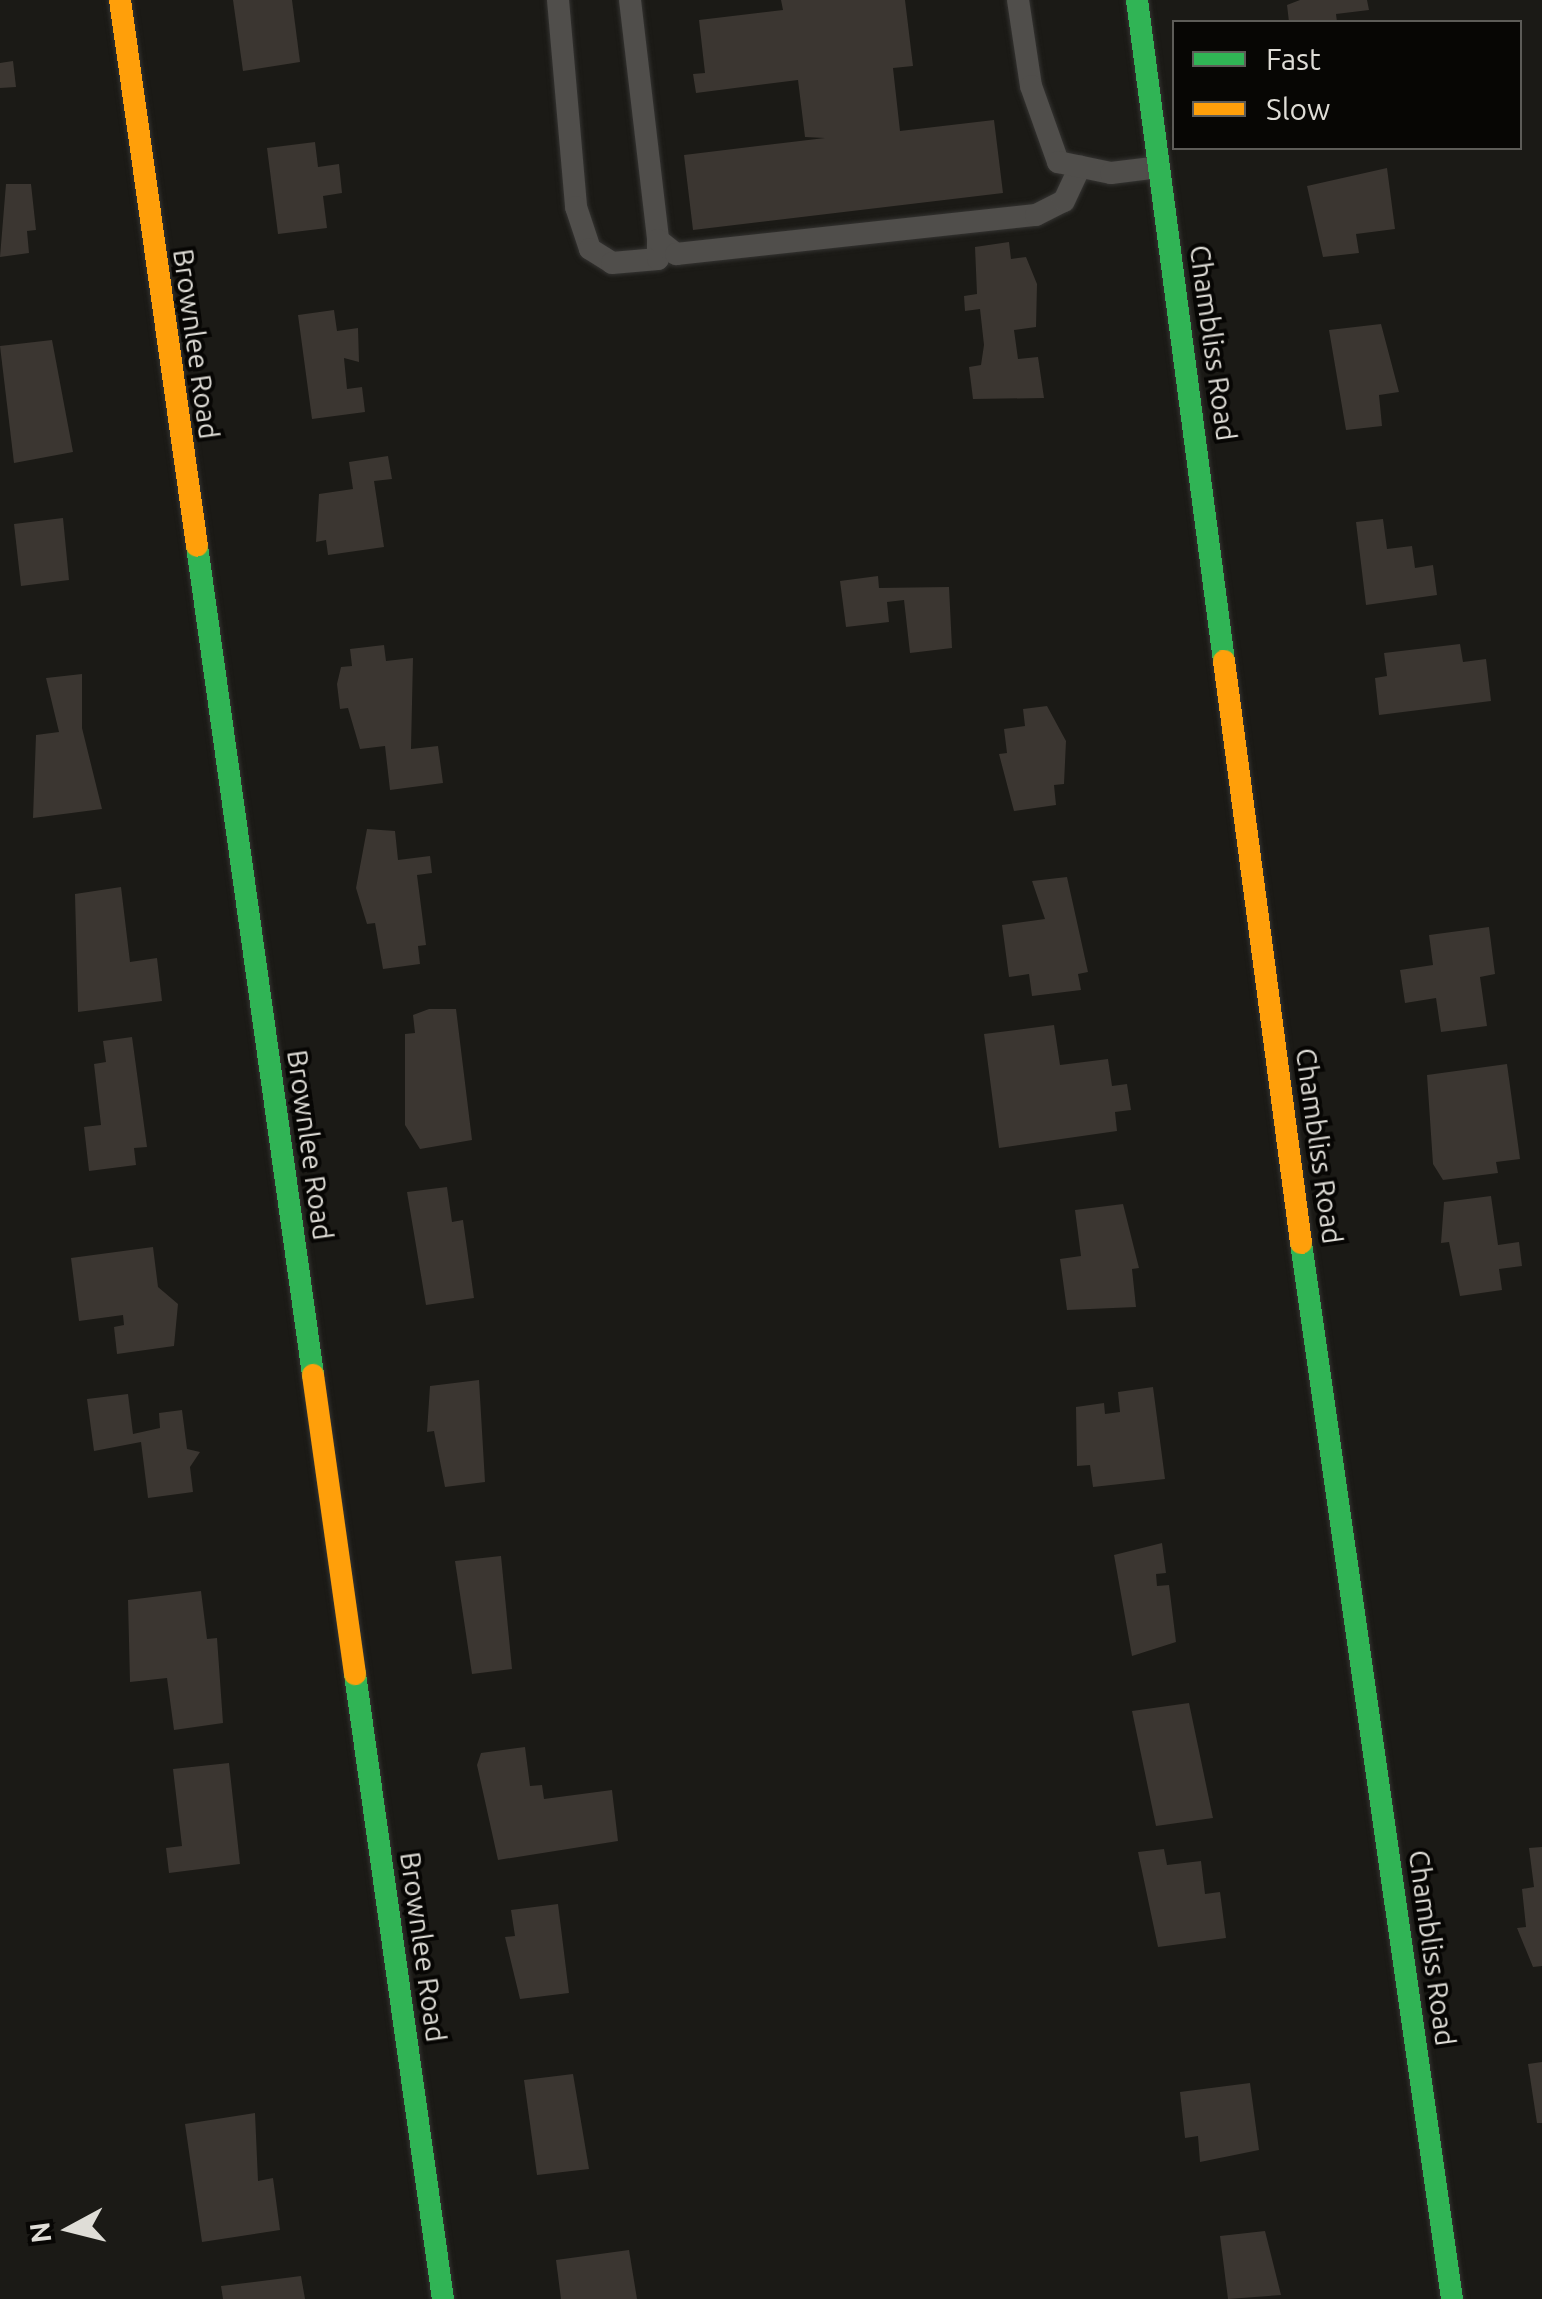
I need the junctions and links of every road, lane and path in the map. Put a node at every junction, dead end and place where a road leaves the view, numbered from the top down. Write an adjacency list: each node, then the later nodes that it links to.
1 (120, 0): 9 (street, Brownlee Road)
2 (558, 0): 8 (lane)
3 (630, 0): 8 (lane)
4 (1018, 0): 6 (lane)
5 (1137, 0): 7 (street, Chambliss Road)
6 (1080, 166): 7 (lane); 8 (lane)
7 (1159, 167): 10 (street, Chambliss Road)
8 (658, 240)
9 (443, 2299)
10 (1452, 2299)

